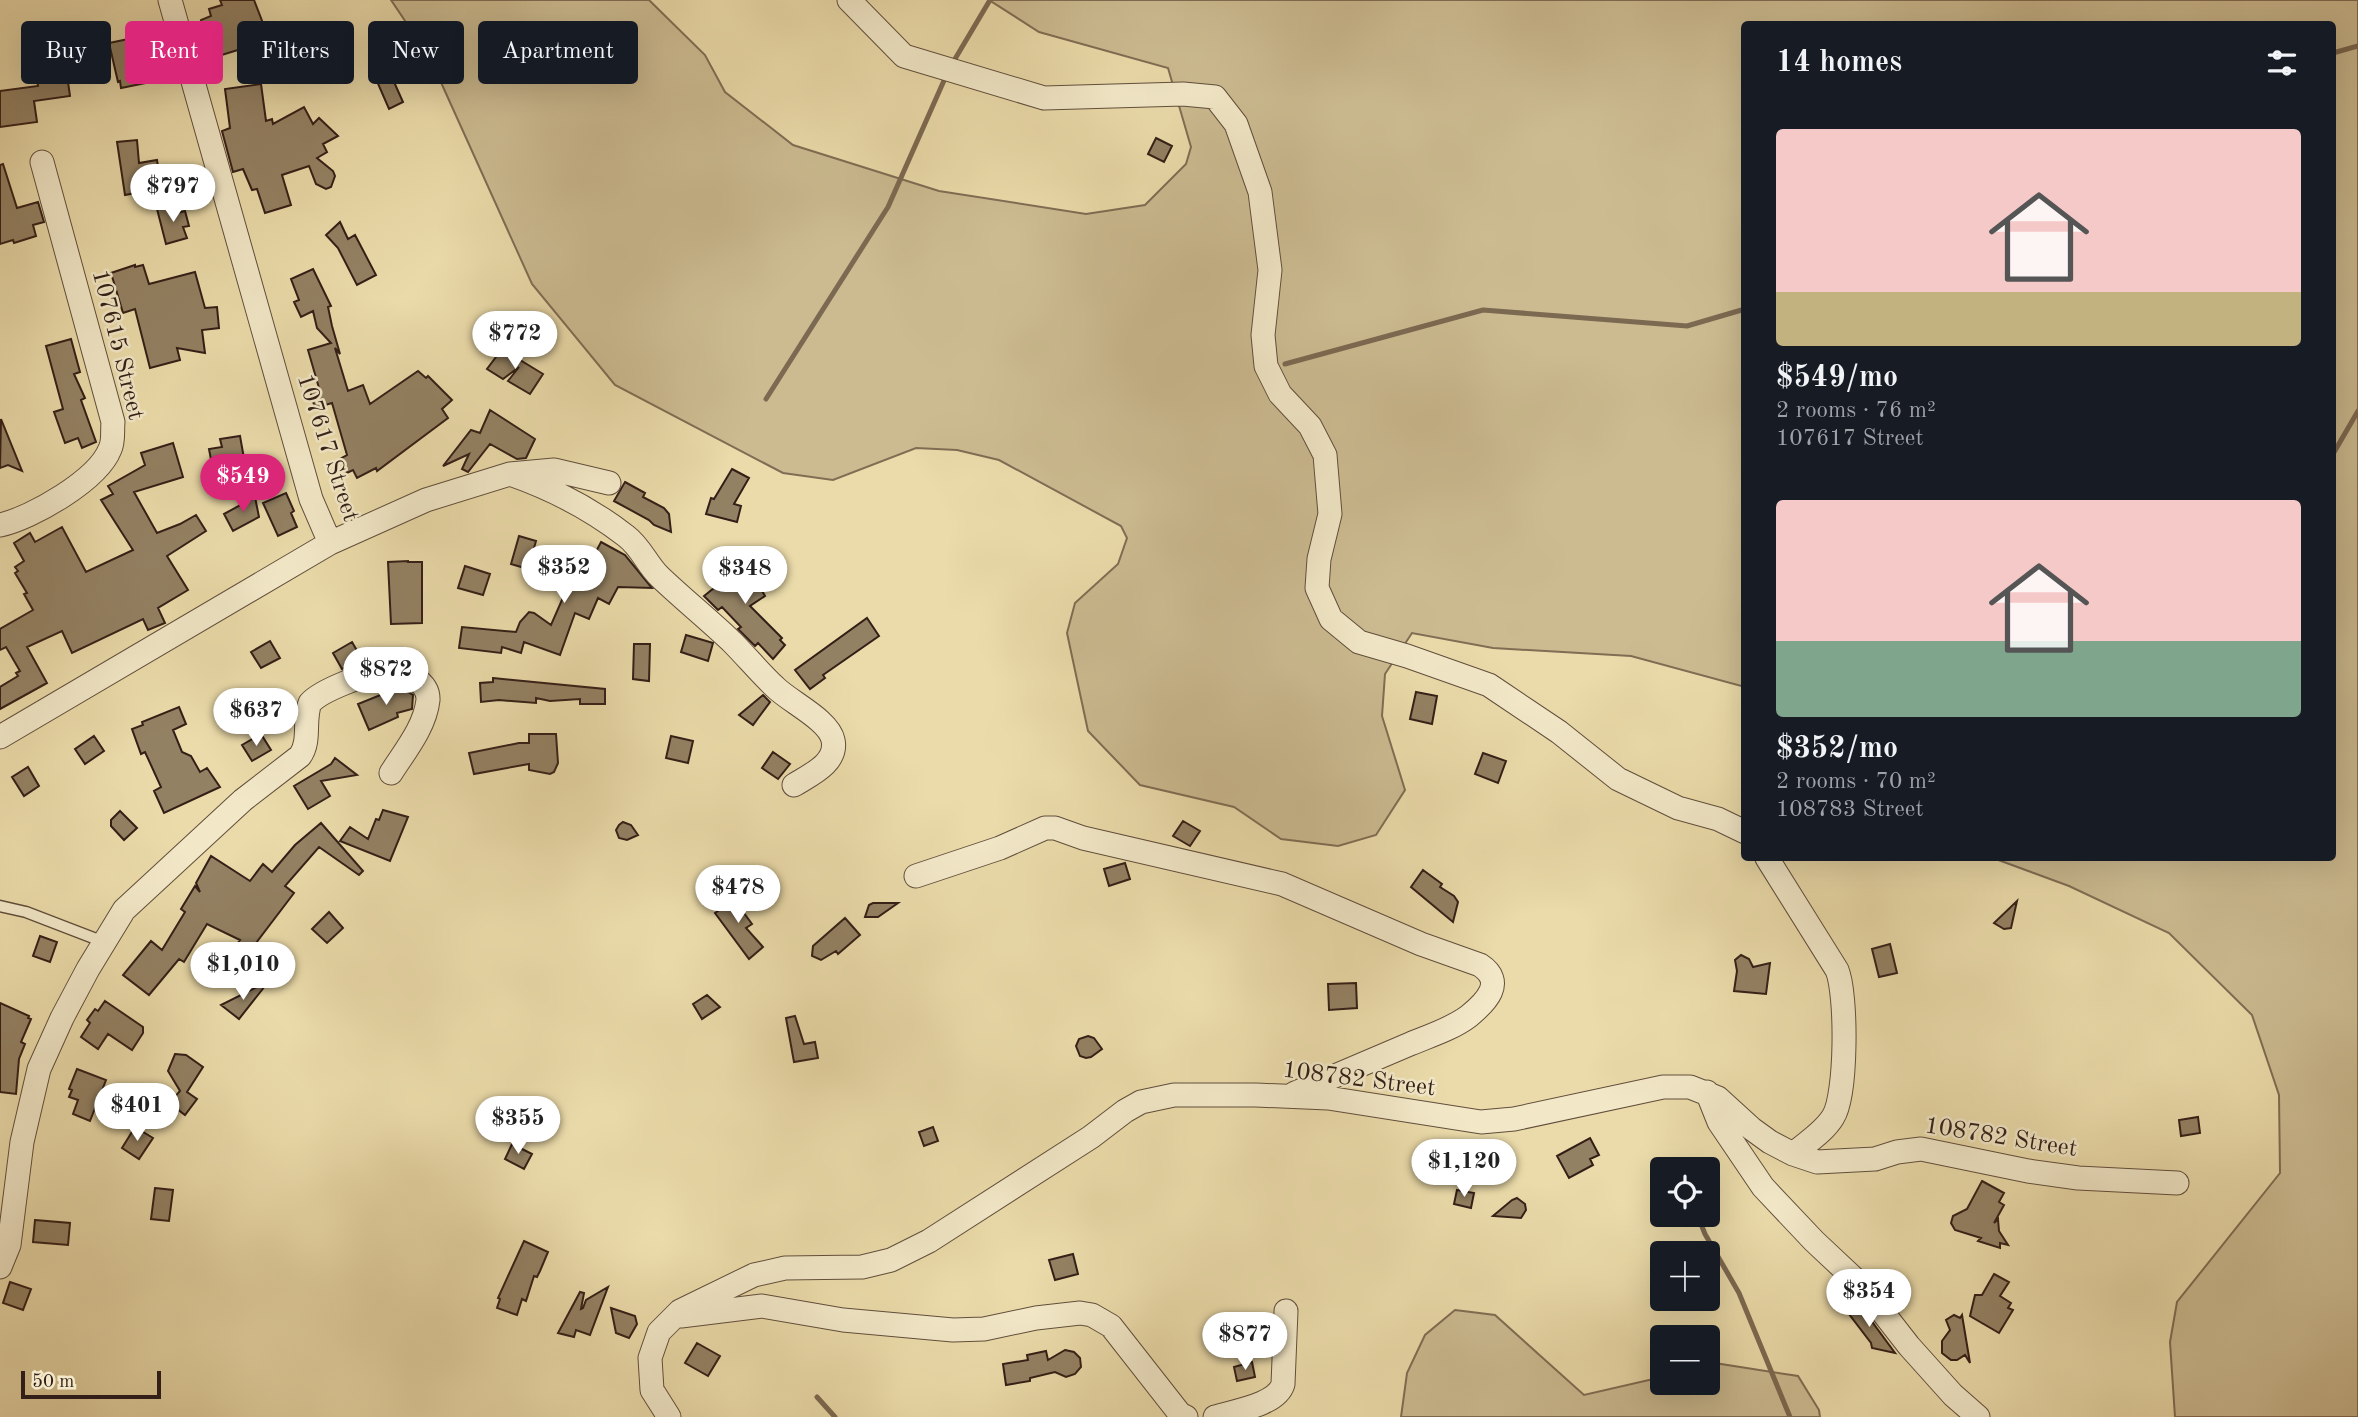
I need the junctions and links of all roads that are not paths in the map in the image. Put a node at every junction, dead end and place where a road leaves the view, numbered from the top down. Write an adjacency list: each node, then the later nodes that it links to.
1 (170, 0): 7 (street, 107617 Street)
2 (849, 0): 11 (street)
3 (43, 162): 6 (street, 107615 Street)
4 (510, 474): 5 (street); 7 (street); 10 (street)
5 (609, 483)
6 (0, 525)
7 (330, 542): 8 (street, 107617 Street)
8 (0, 737)
9 (391, 773): 15 (street)
10 (794, 785)
11 (1741, 830)
12 (1769, 861): 18 (street)
13 (916, 876): 17 (street)
14 (0, 906): 15 (lane)
15 (104, 942): 20 (street)
16 (1707, 1092): 17 (street, 108782 Street); 18 (street, 108782 Street); 26 (street)
17 (1289, 1096): 22 (street, 108782 Street)
18 (1793, 1154): 19 (street, 108782 Street)
19 (2177, 1183)
20 (0, 1267)
21 (1286, 1311): 25 (street)
22 (675, 1317): 23 (street, 108782 Street); 24 (street)
23 (669, 1417)
24 (1186, 1417)
25 (1215, 1417)
26 (1978, 1417)

